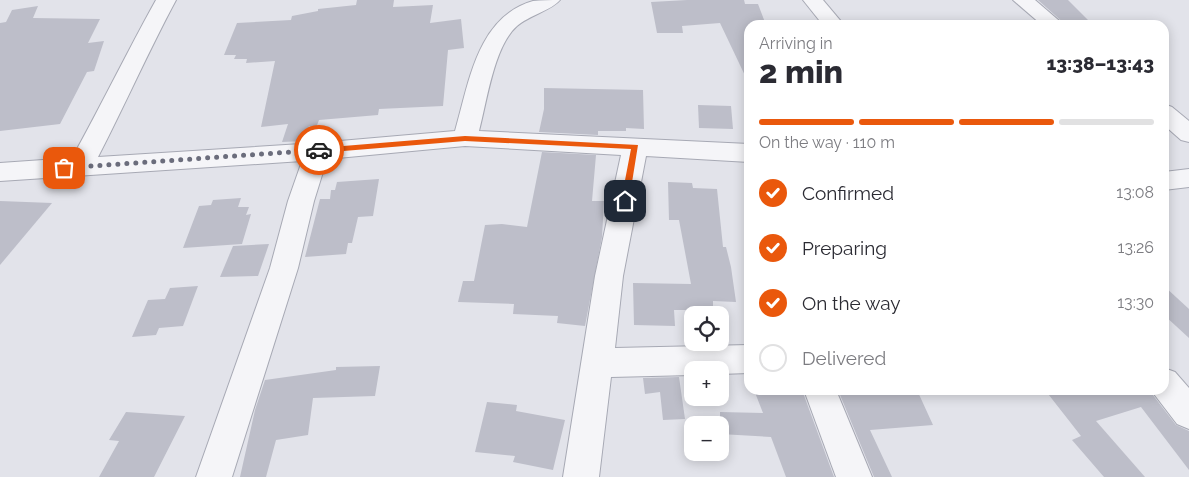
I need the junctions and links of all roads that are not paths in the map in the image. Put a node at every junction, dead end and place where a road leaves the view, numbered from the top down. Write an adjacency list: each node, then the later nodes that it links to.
1 (166, 0): 13 (street)
2 (550, 0): 9 (street)
3 (814, 0): 5 (street)
4 (1023, 0): 6 (street)
5 (830, 20)
6 (1048, 20)
7 (1169, 116): 8 (street)
8 (1189, 134)
9 (465, 138): 10 (street); 11 (street)
10 (635, 147): 12 (street); 18 (street)
11 (317, 151): 13 (street); 22 (street)
12 (744, 153)
13 (80, 167): 14 (street)
14 (0, 172)
15 (1189, 178): 16 (street)
16 (1169, 180)
17 (744, 359): 18 (street)
18 (596, 363): 23 (street)
19 (1169, 389): 21 (street)
20 (822, 395): 24 (street)
21 (1189, 413)
22 (214, 477)
23 (581, 477)
24 (854, 477)

